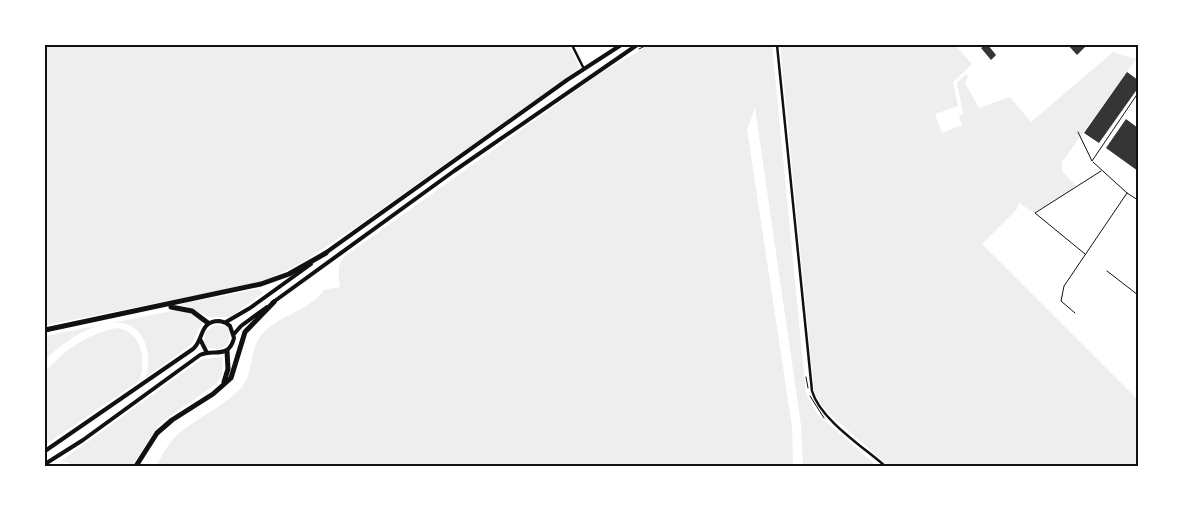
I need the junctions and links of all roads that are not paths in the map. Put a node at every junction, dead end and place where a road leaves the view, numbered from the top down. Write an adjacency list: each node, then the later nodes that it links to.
1 (572, 45): 5 (street)
2 (621, 45): 5 (street)
3 (637, 45): 16 (street)
4 (777, 45): 30 (street)
5 (584, 69): 12 (street)
6 (1138, 93): 8 (lane)
7 (1078, 132): 8 (lane)
8 (1092, 161): 9 (lane)
9 (1101, 171): 10 (lane); 13 (lane)
10 (1127, 193): 11 (lane); 13 (lane)
11 (1138, 200)
12 (326, 253): 17 (highway); 19 (street)
13 (1085, 254): 18 (lane)
14 (1107, 271): 15 (lane)
15 (1138, 295)
16 (274, 302): 22 (street); 26 (highway)
17 (156, 308): 20 (highway); 21 (highway)
18 (1075, 313)
19 (226, 322): 20 (street); 22 (street)
20 (208, 323): 23 (street)
21 (45, 330)
22 (234, 334): 24 (street)
23 (200, 339): 25 (street); 27 (street)
24 (227, 351): 25 (street); 26 (highway)
25 (207, 353): 28 (street)
26 (223, 385): 29 (highway)
27 (45, 451)
28 (45, 464)
29 (136, 466)
30 (885, 466)

